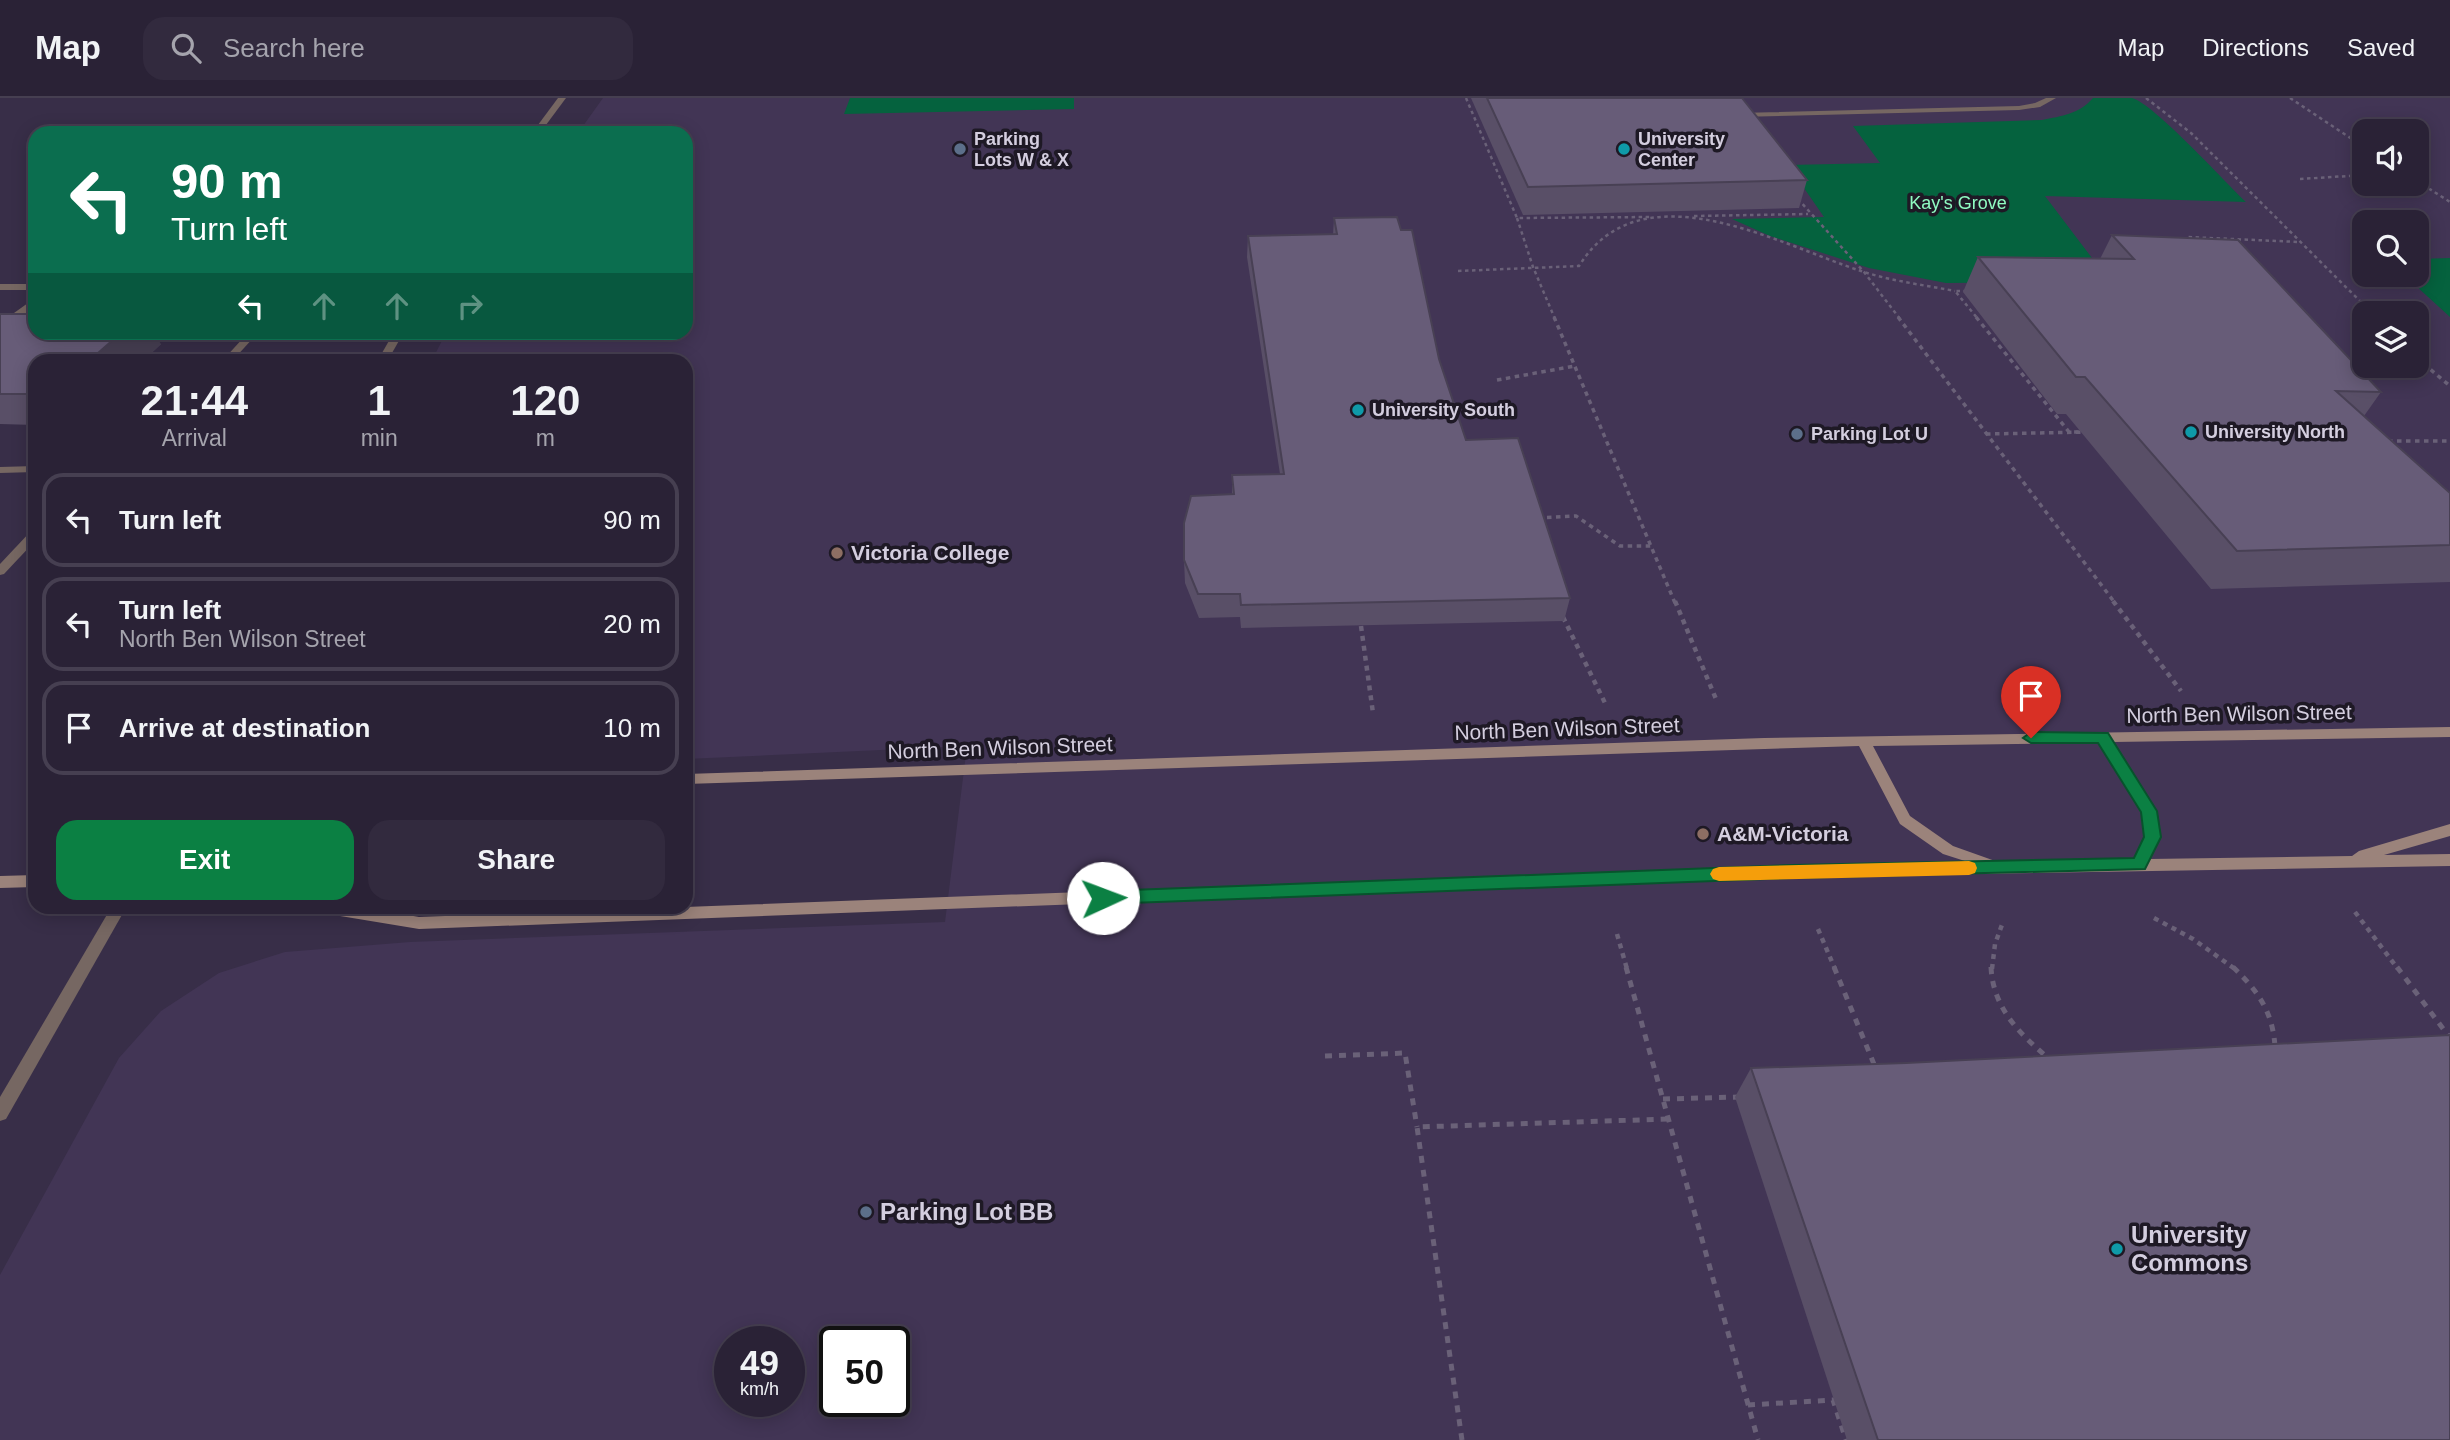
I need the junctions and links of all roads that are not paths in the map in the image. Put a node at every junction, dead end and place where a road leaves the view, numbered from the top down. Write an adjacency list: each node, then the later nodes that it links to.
1 (562, 98): 4 (street)
2 (2052, 98): 3 (street)
3 (1738, 115)
4 (541, 126)
5 (0, 287): 6 (street)
6 (28, 287)
7 (28, 306): 9 (street)
8 (22, 323): 9 (street)
9 (4, 324)
10 (246, 340): 11 (street)
11 (234, 354)
12 (28, 469): 13 (street)
13 (0, 470)
14 (28, 541): 15 (street)
15 (0, 571)
16 (2450, 732): 17 (main road, North Ben Wilson Street)
17 (2103, 737): 18 (main road, North Ben Wilson Street); 23 (main road)
18 (1863, 741): 19 (main road, North Ben Wilson Street); 24 (main road)
19 (693, 779)
20 (2450, 830): 22 (main road)
21 (2450, 860): 22 (main road)
22 (2344, 861): 23 (main road)
23 (2139, 864): 24 (main road)
24 (2004, 867): 27 (main road)
25 (28, 881): 26 (main road)
26 (0, 882)
27 (693, 913)
28 (115, 914): 31 (street)
29 (364, 914): 30 (main road)
30 (657, 914)
31 (0, 1113)

